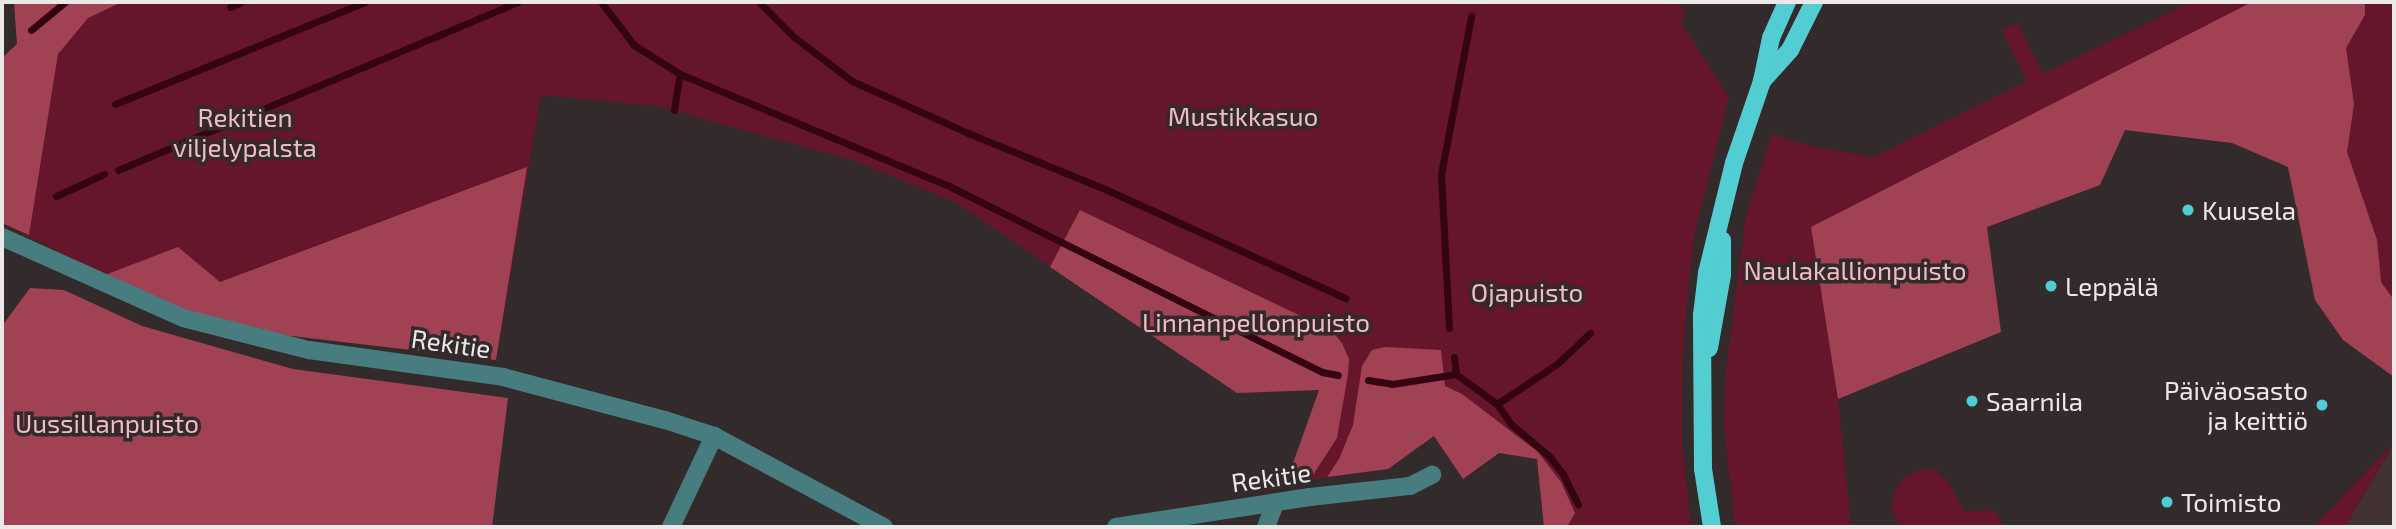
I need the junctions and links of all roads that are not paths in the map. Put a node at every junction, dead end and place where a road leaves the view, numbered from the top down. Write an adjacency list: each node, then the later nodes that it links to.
1 (1787, 2): 3 (main road)
2 (1814, 2): 3 (main road)
3 (1762, 81): 12 (main road)
4 (2, 237): 5 (street, Rekitie)
5 (714, 436): 8 (street); 9 (street, Rekitie)
6 (1432, 475): 7 (street, Rekitie)
7 (1275, 503): 10 (street, Rekitie); 11 (street)
8 (671, 527)
9 (884, 527)
10 (1116, 527)
11 (1266, 527)
12 (1712, 527)

